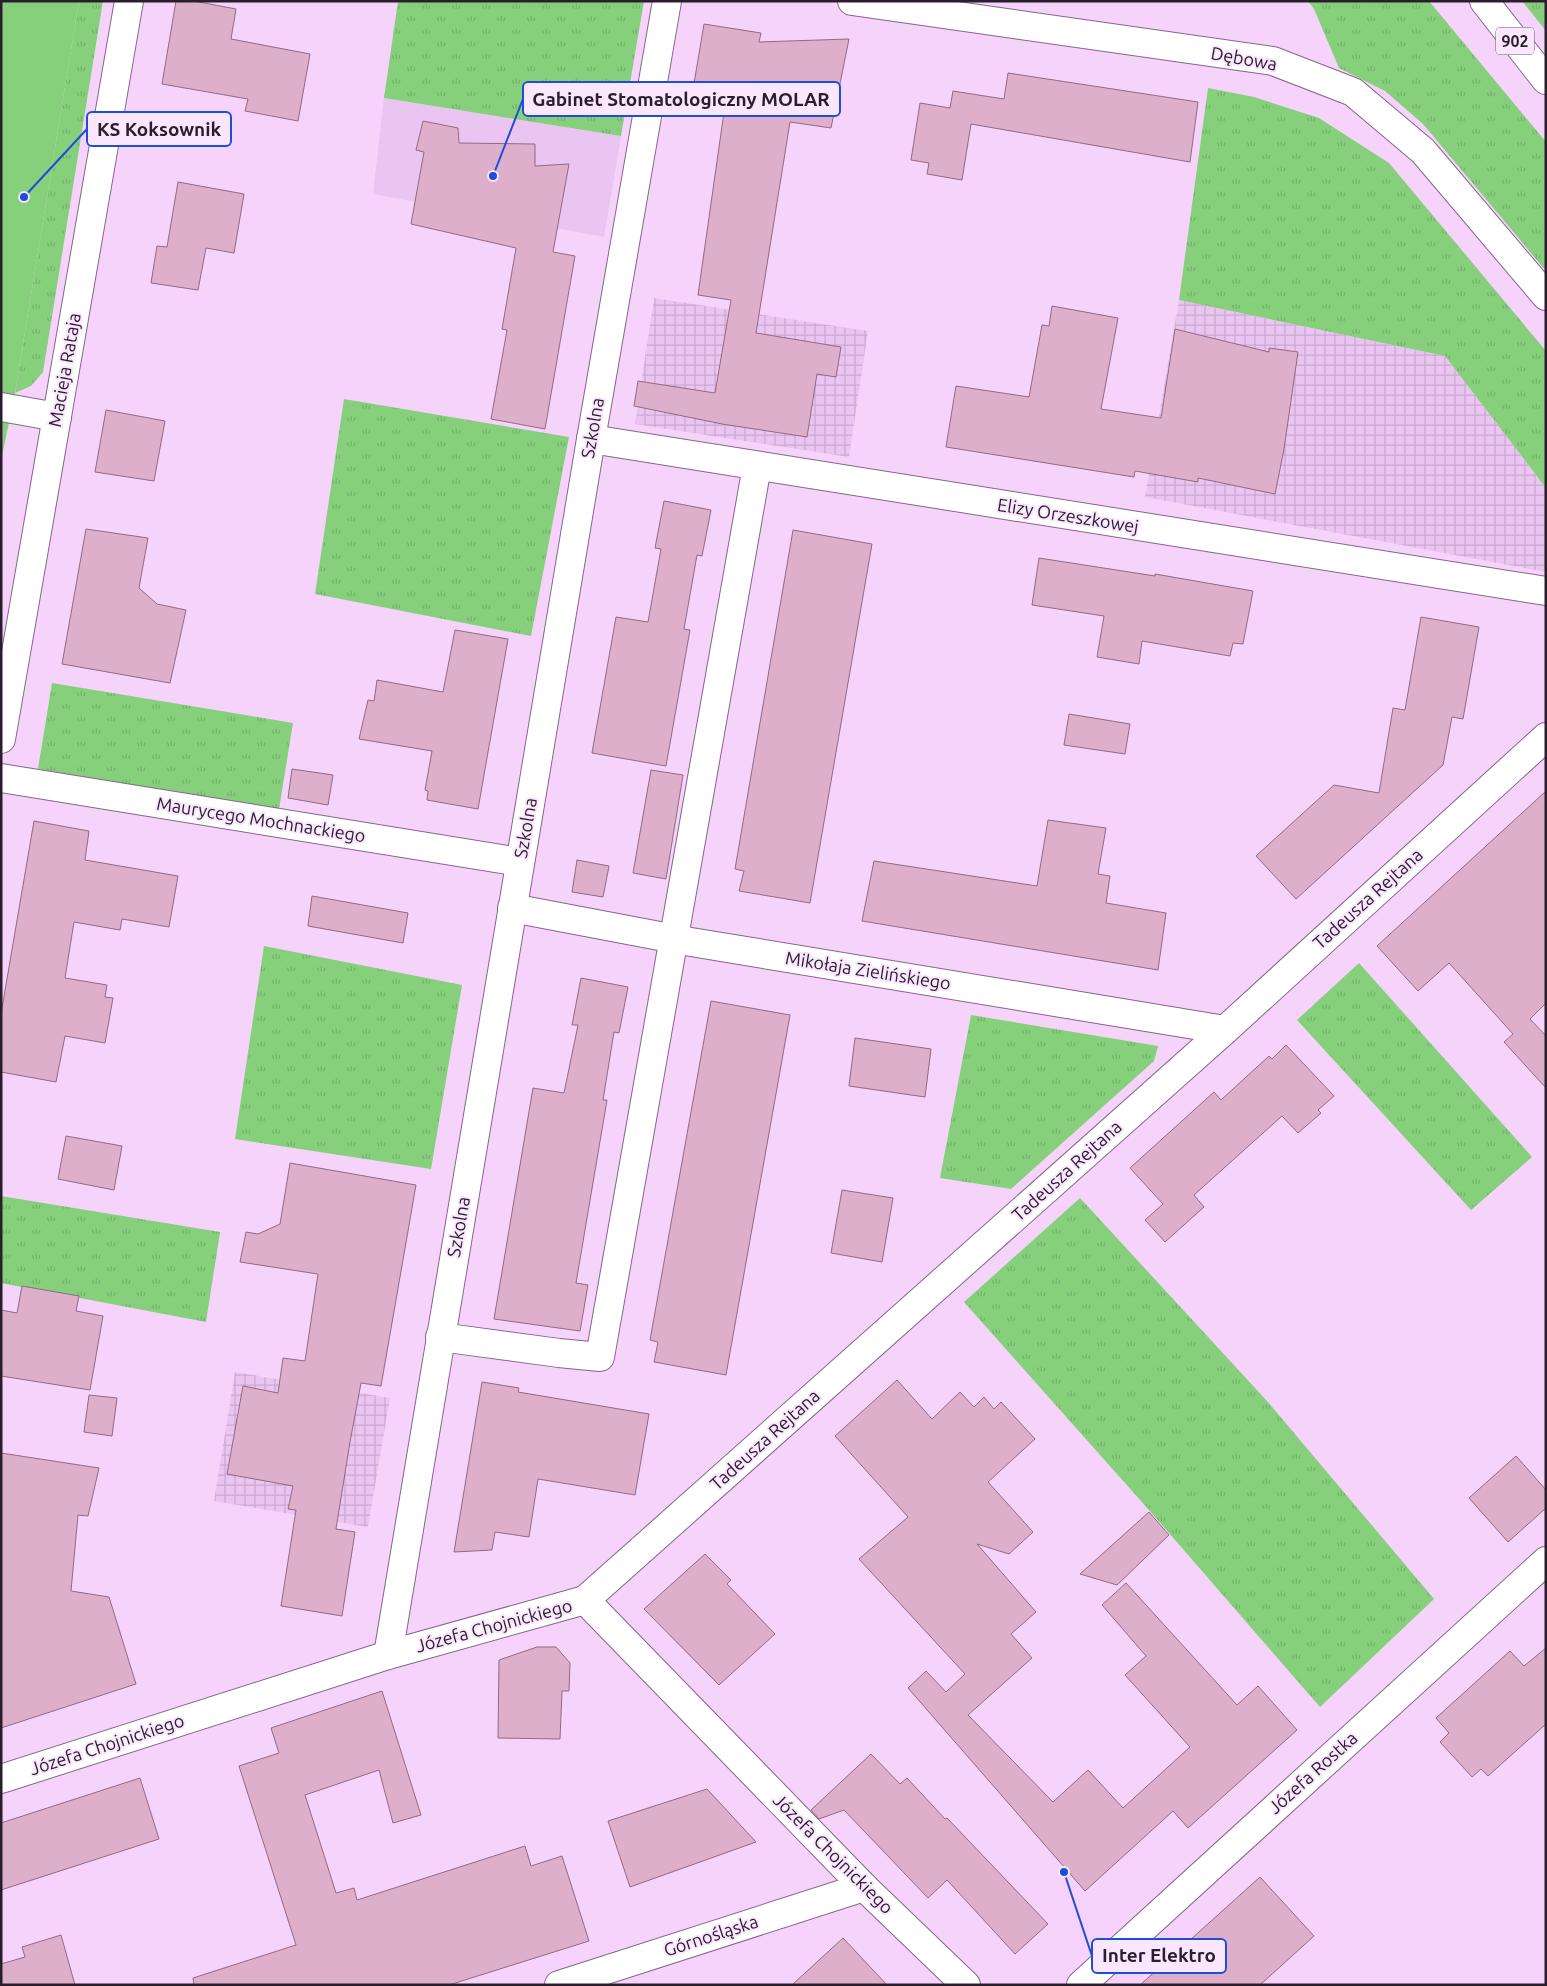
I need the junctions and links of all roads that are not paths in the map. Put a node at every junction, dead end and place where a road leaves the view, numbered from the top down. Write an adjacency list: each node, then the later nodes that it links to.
1 (129, 1): 8 (street, Macieja Rataja)
2 (667, 1): 9 (street, Szkolna)
3 (852, 1): 6 (street, Dębowa)
4 (1484, 1): 5 (street, 902)
5 (1546, 80)
6 (1546, 296)
7 (1, 407): 8 (street)
8 (57, 417): 13 (street, Macieja Rataja)
9 (591, 439): 10 (street, Elizy Orzeszkowej); 15 (street, Szkolna)
10 (756, 466): 11 (street, Elizy Orzeszkowej); 17 (street)
11 (1546, 591)
12 (1546, 737): 18 (street, Tadeusza Rejtana)
13 (1, 739)
14 (1, 778): 15 (street, Maurycego Mochnackiego)
15 (520, 862): 16 (street, Szkolna)
16 (512, 908): 17 (street, Mikołaja Zielińskiego); 19 (street, Szkolna)
17 (674, 939): 18 (street, Mikołaja Zielińskiego); 19 (street)
18 (1225, 1030): 21 (street, Tadeusza Rejtana)
19 (440, 1337): 22 (street, Szkolna)
20 (1544, 1567): 27 (street, Józefa Rostka)
21 (585, 1600): 22 (street, Józefa Chojnickiego); 24 (street, Józefa Chojnickiego)
22 (388, 1655): 23 (street, Józefa Chojnickiego)
23 (1, 1780)
24 (864, 1887): 25 (street, Górnośląska); 26 (street, Józefa Chojnickiego)
25 (559, 1985)
26 (966, 1985)
27 (1081, 1985)

